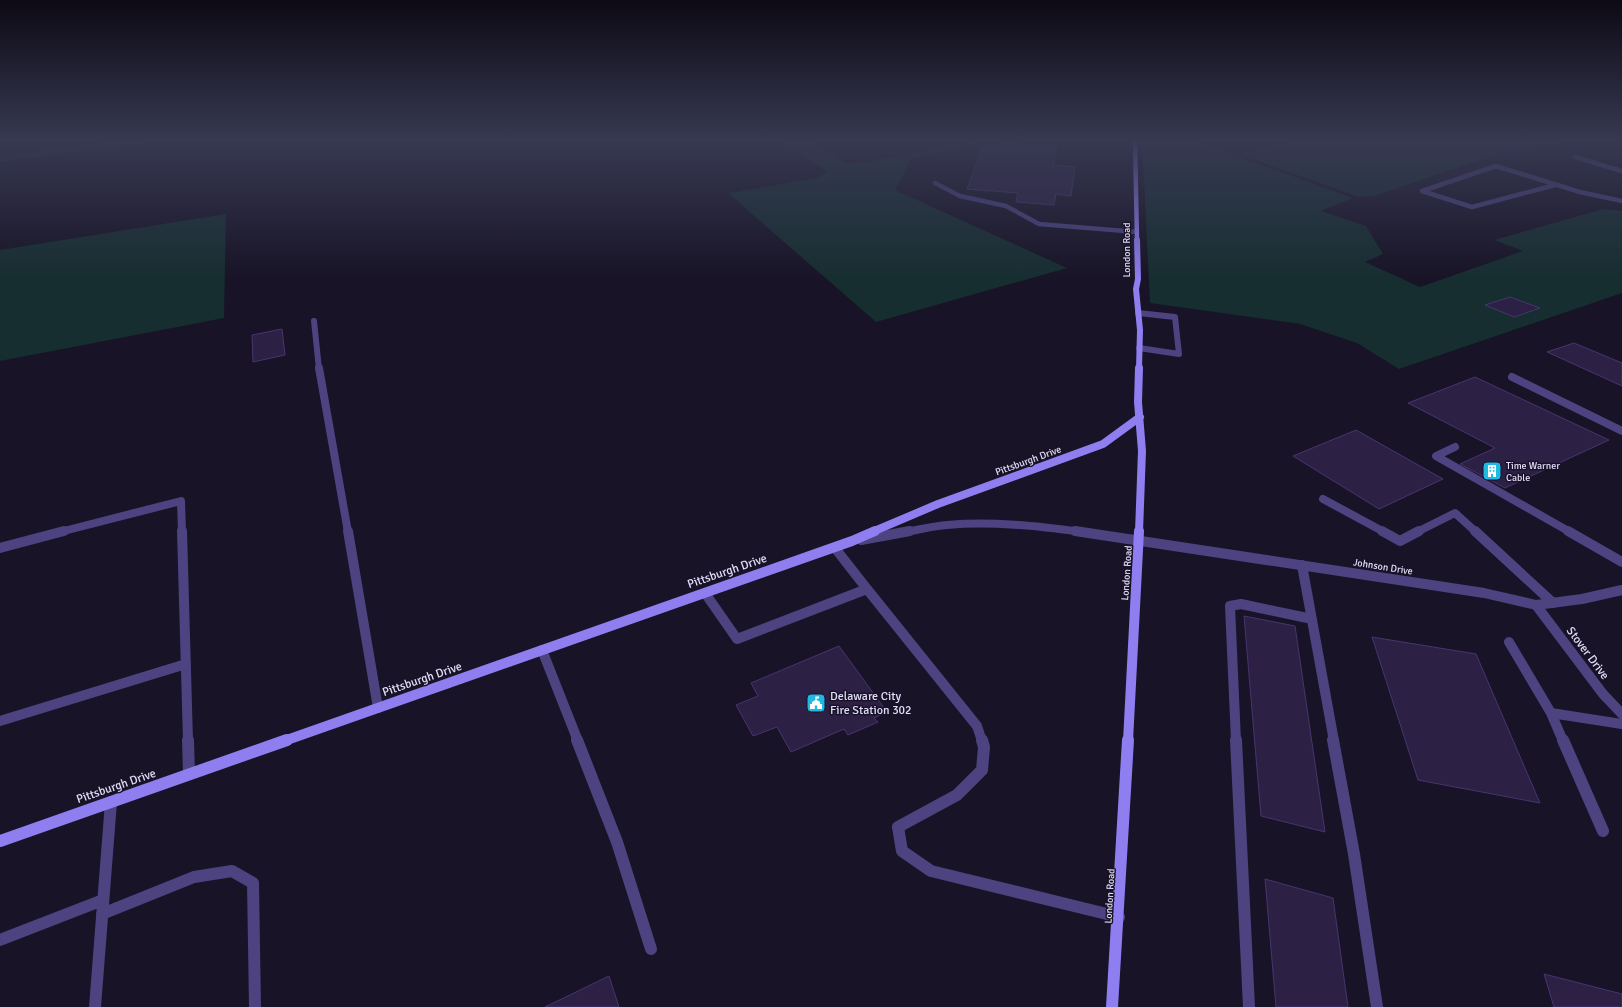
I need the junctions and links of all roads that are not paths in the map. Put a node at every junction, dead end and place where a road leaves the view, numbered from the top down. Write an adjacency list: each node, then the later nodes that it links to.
1 (943, 187): 7 (street)
2 (1136, 187): 7 (street, London Road)
3 (1434, 187): 4 (street)
4 (1547, 187)
5 (1563, 187): 6 (street)
6 (1622, 201)
7 (1137, 232): 8 (street, London Road)
8 (1138, 313): 10 (street, London Road); 10 (street)
9 (314, 321): 31 (street)
10 (1140, 348): 12 (street, London Road)
11 (1512, 377): 13 (street)
12 (1140, 417): 16 (street, London Road); 17 (street, Pittsburgh Drive)
13 (1622, 431)
14 (1455, 447): 20 (street)
15 (1323, 499): 25 (street)
16 (1139, 540): 17 (street, Pittsburgh Drive); 21 (street, Johnson Drive); 42 (street, London Road)
17 (852, 542): 19 (street, Pittsburgh Drive)
18 (0, 548): 30 (street)
19 (835, 548): 22 (street); 24 (street, Pittsburgh Drive)
20 (1622, 562)
21 (1302, 565): 26 (street, Johnson Drive); 27 (street)
22 (867, 589): 24 (street); 42 (street)
23 (1622, 590): 25 (street, Johnson Drive)
24 (706, 593): 29 (street, Pittsburgh Drive)
25 (1553, 603): 26 (street, Johnson Drive)
26 (1536, 605): 33 (street, Stover Drive)
27 (1312, 619): 48 (street); 49 (street)
28 (1508, 642): 32 (street)
29 (542, 650): 31 (street, Pittsburgh Drive); 44 (street)
30 (186, 664): 34 (street); 36 (street)
31 (378, 708): 36 (street, Pittsburgh Drive)
32 (1551, 713): 35 (street); 38 (street)
33 (1622, 714)
34 (0, 721)
35 (1622, 724)
36 (189, 774): 37 (street, Pittsburgh Drive)
37 (110, 802): 39 (street, Pittsburgh Drive); 40 (street)
38 (1602, 831)
39 (0, 841)
40 (103, 900): 41 (street); 43 (street)
41 (102, 914): 45 (street); 46 (street)
42 (1119, 917): 47 (street, London Road)
43 (0, 940)
44 (651, 948)
45 (95, 1007)
46 (255, 1007)
47 (1112, 1007)
48 (1249, 1007)
49 (1377, 1007)

